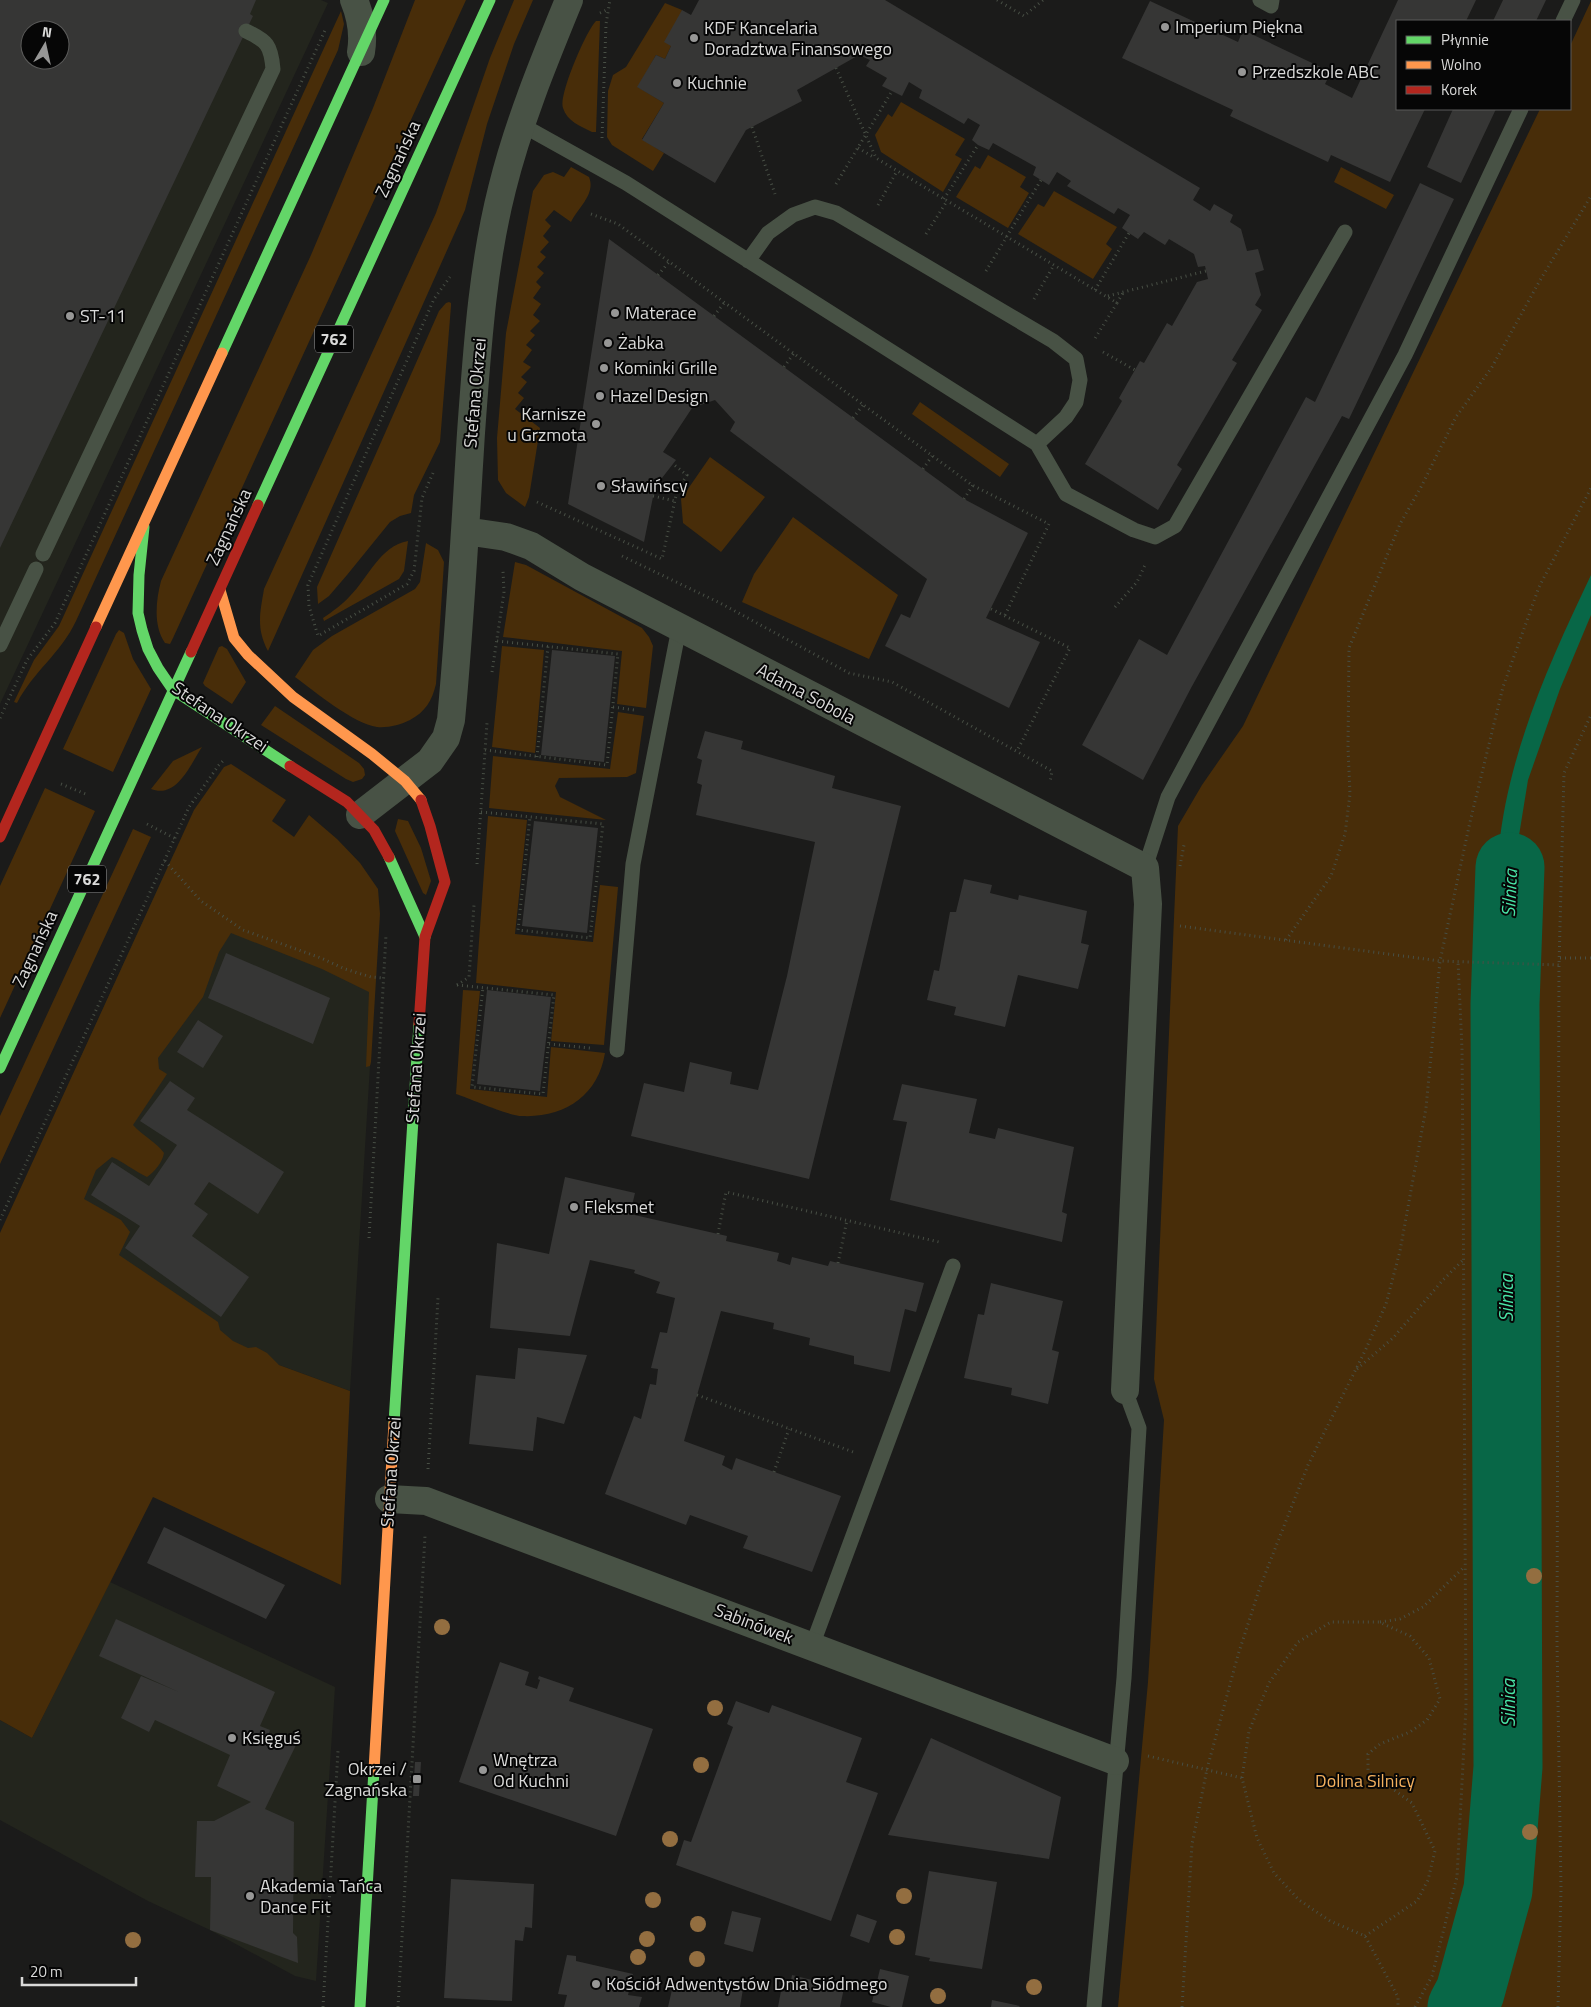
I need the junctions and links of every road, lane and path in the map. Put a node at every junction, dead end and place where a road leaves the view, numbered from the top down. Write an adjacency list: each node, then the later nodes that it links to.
1 (354, 0): 14 (street)
2 (384, 0): 14 (main road)
3 (490, 0): 77 (main road, Zagnańska / 762)
4 (570, 0): 18 (street, Stefana Okrzei)
5 (610, 0): 21 (path)
6 (997, 0): 7 (path)
7 (1043, 0)
8 (1260, 0): 9 (lane)
9 (1272, 0)
10 (1573, 0): 11 (lane)
11 (1563, 20)
12 (328, 25): 92 (path)
13 (246, 31): 74 (lane)
14 (361, 52): 71 (main road)
15 (836, 68): 20 (path)
16 (892, 91): 20 (path)
17 (1521, 110): 109 (lane)
18 (522, 125): 40 (lane); 72 (street, Stefana Okrzei)
19 (752, 127): 29 (path)
20 (866, 135): 23 (path); 24 (path)
21 (601, 143)
22 (978, 145): 31 (path)
23 (858, 148): 24 (path); 27 (path)
24 (876, 158): 25 (path)
25 (897, 171): 31 (path); 34 (path)
26 (1041, 180): 37 (path)
27 (831, 186)
28 (781, 193): 29 (path)
29 (776, 195): 32 (path)
30 (1591, 196): 116 (path)
31 (946, 200): 37 (path); 38 (path)
32 (770, 201)
33 (591, 214): 39 (path)
34 (864, 229): 38 (lane); 40 (lane)
35 (1345, 232): 60 (lane)
36 (1129, 233): 45 (path)
37 (1007, 236): 41 (path); 47 (path)
38 (912, 257): 47 (lane)
39 (668, 262): 44 (path); 50 (path)
40 (748, 262): 60 (lane)
41 (1054, 265): 45 (path); 52 (path)
42 (455, 270): 63 (path)
43 (1206, 271): 46 (path)
44 (658, 275)
45 (1095, 290): 48 (path)
46 (1124, 292): 48 (path); 49 (path)
47 (972, 293): 52 (lane)
48 (1107, 296): 49 (path)
49 (1116, 302): 53 (path)
50 (724, 303): 51 (path); 54 (path)
51 (714, 316)
52 (1021, 322): 56 (lane)
53 (1091, 345): 56 (path); 57 (path)
54 (794, 353): 55 (path); 58 (path)
55 (784, 367)
56 (1078, 367): 60 (lane)
57 (1135, 370)
58 (863, 405): 59 (path); 61 (path)
59 (853, 418)
60 (1036, 444)
61 (932, 456): 64 (path); 65 (path)
62 (673, 464): 69 (path)
63 (436, 468)
64 (923, 469)
65 (973, 485): 68 (path); 81 (path)
66 (1591, 488): 119 (path)
67 (653, 496): 69 (path)
68 (964, 499)
69 (675, 500): 70 (path)
70 (537, 502)
71 (145, 521): 87 (main road, Stefana Okrzei); 105 (main road)
72 (465, 531): 73 (street, Adama Sobola); 98 (street, Stefana Okrzei)
73 (506, 537): 82 (street, Adama Sobola); 83 (path)
74 (43, 554)
75 (1149, 557): 79 (path)
76 (36, 569): 84 (lane)
77 (220, 590): 87 (main road, Zagnańska / 762); 98 (main road, Stefana Okrzei)
78 (702, 594): 94 (path)
79 (1115, 607)
80 (991, 609): 81 (path)
81 (1004, 616): 94 (path)
82 (679, 628): 109 (street, Adama Sobola); 126 (lane)
83 (497, 641): 85 (path); 86 (path)
84 (0, 645)
85 (548, 646): 88 (path); 96 (path)
86 (490, 680)
87 (174, 690): 102 (main road, Stefana Okrzei); 127 (main road, Zagnańska / 762)
88 (613, 707): 89 (path); 96 (path)
89 (637, 711)
90 (488, 715): 93 (path)
91 (1591, 715): 117 (path)
92 (0, 718)
93 (485, 750): 96 (path); 101 (path)
94 (1017, 751): 97 (path)
95 (228, 757): 106 (path)
96 (537, 757)
97 (1052, 771)
98 (406, 781): 102 (street, Stefana Okrzei); 115 (main road, Stefana Okrzei)
99 (58, 782): 100 (path)
100 (92, 797)
101 (481, 812): 103 (path); 111 (path)
102 (360, 815): 115 (main road, Stefana Okrzei)
103 (530, 817): 103 (path)
104 (145, 823): 106 (path)
105 (0, 836)
106 (176, 839): 108 (path)
107 (1185, 840): 110 (path)
108 (165, 861): 122 (path); 128 (path)
109 (1144, 868): 137 (street)
110 (1180, 868)
111 (477, 870)
112 (475, 900): 123 (path)
113 (1170, 924): 116 (path)
114 (386, 929): 122 (path)
115 (424, 937): 143 (main road, Stefana Okrzei)
116 (1286, 940): 119 (path)
117 (1560, 958): 118 (path); 121 (path)
118 (1591, 958)
119 (1440, 961): 120 (path); 136 (path)
120 (1458, 961): 121 (path); 132 (path)
121 (1559, 966): 158 (path)
122 (384, 978): 131 (path)
123 (484, 987): 124 (path); 124 (path)
124 (549, 1044): 125 (path)
125 (595, 1048)
126 (617, 1050)
127 (0, 1068)
128 (0, 1220)
129 (847, 1220): 130 (path); 133 (path); 134 (path)
130 (718, 1234)
131 (369, 1247)
132 (1464, 1259): 136 (path); 145 (path)
133 (838, 1263)
134 (953, 1266): 140 (lane)
135 (437, 1318): 142 (path)
136 (1355, 1372): 149 (path)
137 (1125, 1390): 148 (lane)
138 (696, 1395): 139 (path)
139 (789, 1429): 140 (path); 141 (path)
140 (880, 1462): 147 (lane)
141 (774, 1472)
142 (428, 1473)
143 (389, 1499): 147 (street, Sabinówek); 152 (main road, Stefana Okrzei)
144 (425, 1536): 153 (path)
145 (1465, 1566): 146 (path); 157 (path)
146 (1379, 1622): 150 (path); 151 (path)
147 (812, 1646): 148 (street, Sabinówek)
148 (1128, 1758): 149 (path); 154 (lane)
149 (1207, 1769): 150 (path); 155 (path)
150 (1242, 1778): 151 (path)
151 (1365, 1936): 156 (path)
152 (360, 2007)
153 (398, 2007)
154 (1094, 2007)
155 (1182, 2007)
156 (1398, 2007)
157 (1415, 2007)
158 (1558, 2007)

